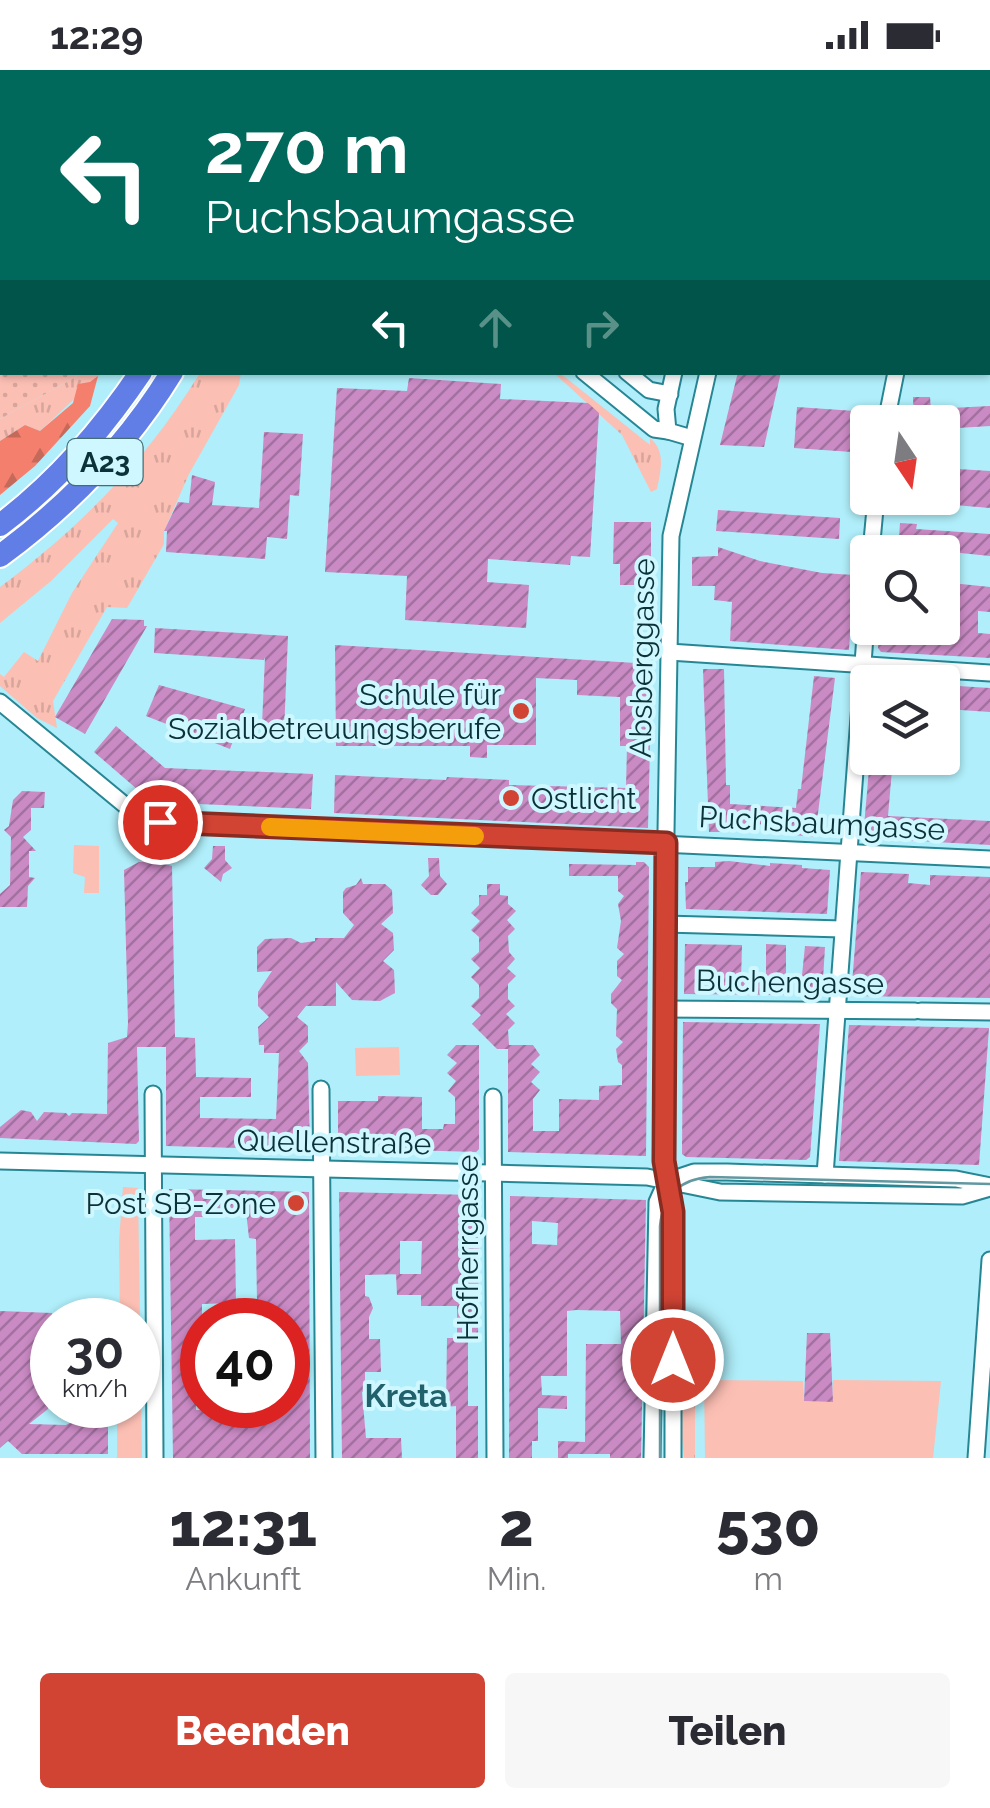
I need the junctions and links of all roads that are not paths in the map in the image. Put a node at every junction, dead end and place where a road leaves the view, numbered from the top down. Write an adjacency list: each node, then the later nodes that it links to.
1 (139, 375): 12 (highway, A23)
2 (170, 375): 13 (highway, A23)
3 (588, 375): 10 (street)
4 (631, 375): 8 (street)
5 (673, 375): 8 (street)
6 (707, 375): 11 (street, Absberggasse)
7 (895, 375): 9 (street)
8 (670, 394): 10 (street)
9 (889, 405)
10 (668, 431): 11 (street)
11 (692, 438): 15 (street, Absberggasse)
12 (0, 525)
13 (0, 556)
14 (864, 645): 16 (street)
15 (668, 652): 16 (street); 19 (street, Absberggasse)
16 (862, 664): 17 (street); 20 (street)
17 (990, 673)
18 (0, 702): 19 (street, Puchsbaumgasse)
19 (666, 843): 20 (street, Puchsbaumgasse); 22 (street, Absberggasse)
20 (847, 853): 21 (street, Puchsbaumgasse); 23 (street)
21 (990, 858)
22 (665, 924): 23 (street); 24 (street, Absberggasse)
23 (842, 929): 25 (street)
24 (663, 1008): 25 (street, Buchengasse); 35 (street, Absberggasse)
25 (837, 1010): 26 (street, Buchengasse); 34 (street)
26 (990, 1012)
27 (320, 1090): 32 (street)
28 (153, 1094): 31 (street)
29 (493, 1097): 33 (street, Hofherrgasse)
30 (0, 1161): 31 (street, Quellenstraße)
31 (153, 1166): 32 (street, Quellenstraße); 39 (street)
32 (321, 1170): 33 (street, Quellenstraße); 40 (street)
33 (494, 1174): 35 (street, Quellenstraße); 41 (street, Hofherrgasse)
34 (826, 1175): 35 (street, Quellenstraße); 36 (street, Quellenstraße)
35 (666, 1182): 36 (street, Quellenstraße); 42 (street, Absberggasse); 43 (street, Absberggasse); 44 (street, Absberggasse)
36 (990, 1187)
37 (990, 1260): 38 (street)
38 (985, 1394): 45 (street)
39 (155, 1458)
40 (324, 1458)
41 (495, 1458)
42 (652, 1458)
43 (663, 1458)
44 (672, 1458)
45 (976, 1458)

